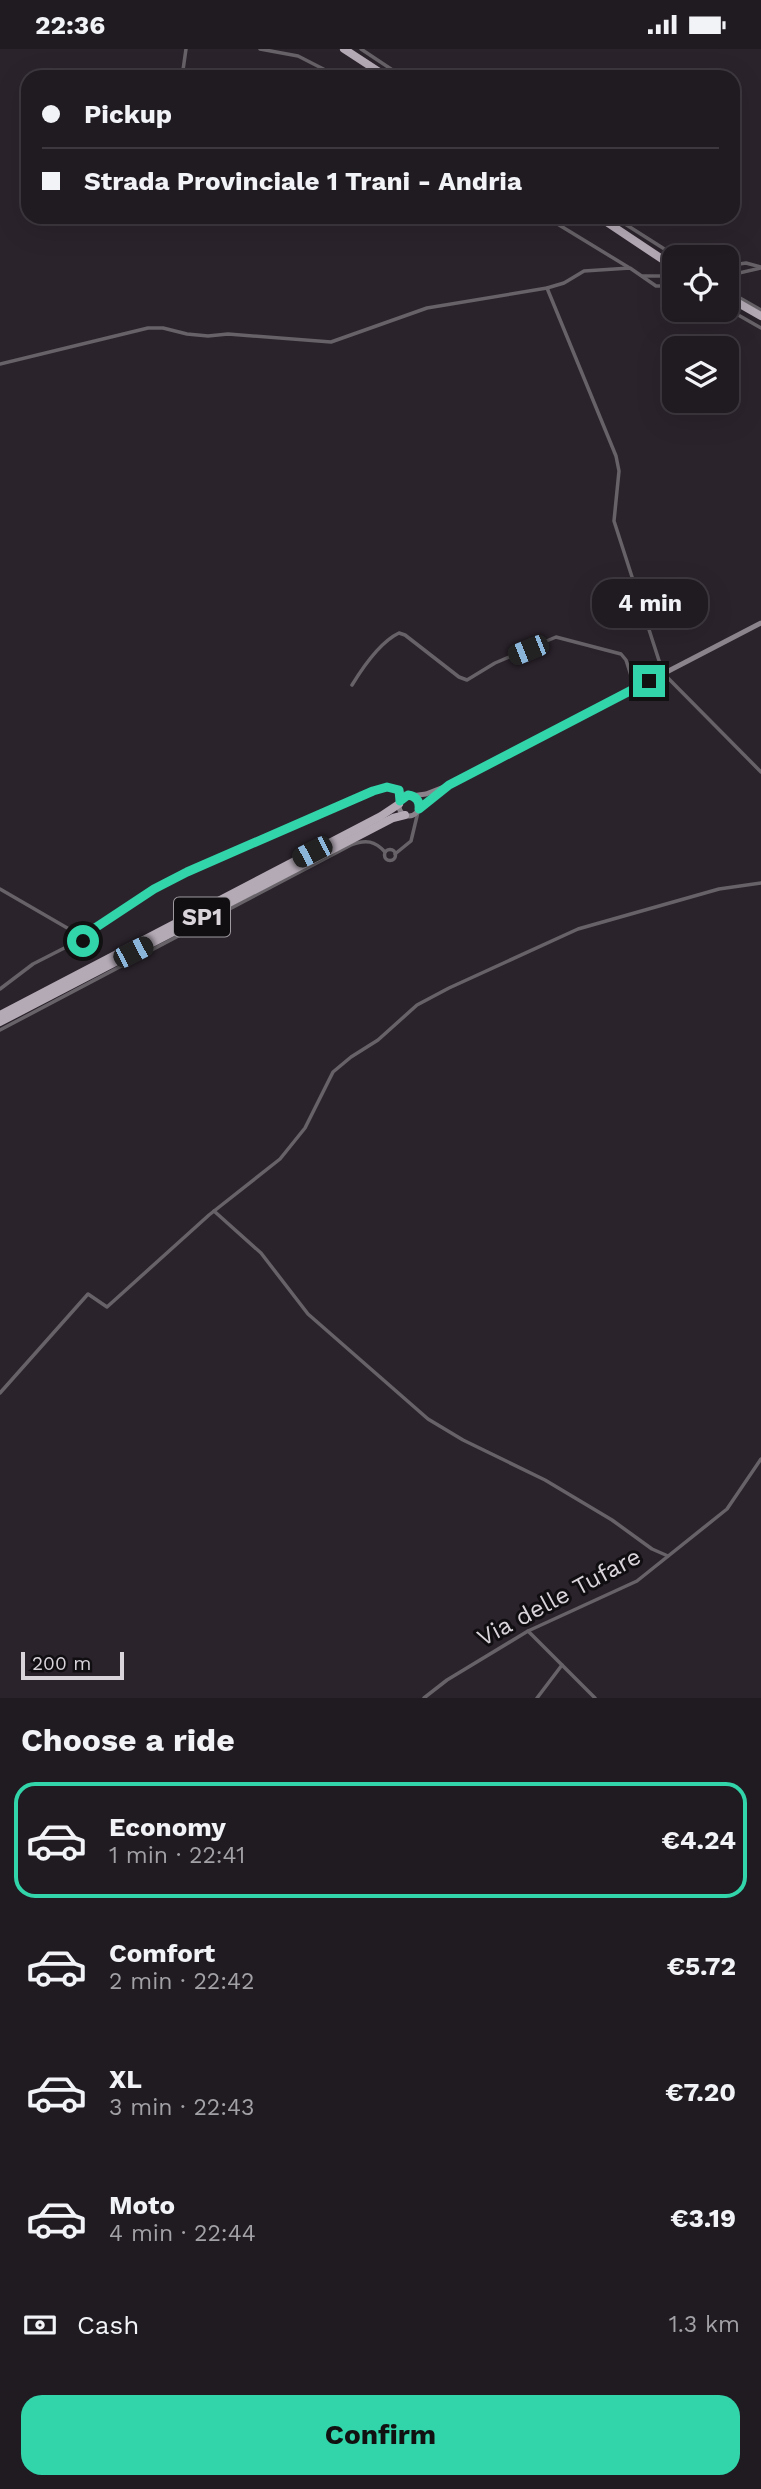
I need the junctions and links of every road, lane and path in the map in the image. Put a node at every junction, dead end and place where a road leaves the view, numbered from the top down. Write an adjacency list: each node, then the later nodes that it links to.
1 (187, 49): 6 (street)
2 (261, 49): 7 (street)
3 (344, 49): 8 (highway)
4 (351, 49): 9 (highway)
5 (361, 49): 10 (street)
6 (183, 70)
7 (325, 70)
8 (376, 70)
9 (382, 70)
10 (392, 70)
11 (558, 224): 20 (street)
12 (610, 224): 16 (highway)
13 (615, 224): 17 (highway)
14 (625, 224): 15 (street)
15 (662, 247)
16 (662, 257)
17 (662, 257)
18 (739, 264): 19 (street)
19 (761, 267): 21 (street)
20 (631, 268): 22 (street); 25 (street)
21 (739, 273)
22 (641, 276): 23 (street); 24 (street)
23 (662, 276)
24 (662, 286)
25 (547, 288): 33 (street); 35 (street)
26 (739, 297): 29 (street)
27 (739, 304): 31 (highway)
28 (739, 308): 31 (highway)
29 (761, 310)
30 (739, 315): 32 (street)
31 (761, 318)
32 (761, 328)
33 (0, 364)
34 (761, 623): 35 (main road, SP1)
35 (663, 673): 37 (main road, SP1); 38 (street)
36 (352, 685): 37 (street)
37 (635, 688): 39 (main road, SP1)
38 (761, 772)
39 (449, 785): 41 (main road, SP1); 43 (main road, SP1)
40 (399, 790): 41 (street); 42 (street); 49 (street)
41 (410, 796): 42 (main road, SP1); 43 (main road)
42 (400, 802): 44 (main road); 55 (highway, SP1)
43 (418, 810): 44 (main road, SP1); 46 (street)
44 (405, 815): 56 (highway, SP1)
45 (386, 852): 46 (street); 46 (street); 57 (street)
46 (395, 855)
47 (761, 883): 58 (street)
48 (0, 889): 50 (street)
49 (95, 928): 51 (street); 52 (street)
50 (69, 929): 51 (street); 53 (street)
51 (82, 932): 52 (street); 53 (street)
52 (88, 938): 53 (street)
53 (79, 939): 54 (street)
54 (0, 989)
55 (0, 1015)
56 (0, 1022)
57 (0, 1030)
58 (214, 1211): 59 (street); 61 (street)
59 (0, 1393)
60 (761, 1459): 61 (street, Via delle Tufare)
61 (668, 1556): 62 (street, Via delle Tufare)
62 (528, 1631): 63 (street); 64 (street, Via delle Tufare)
63 (562, 1665): 65 (street); 66 (street)
64 (424, 1698)
65 (537, 1698)
66 (595, 1698)

